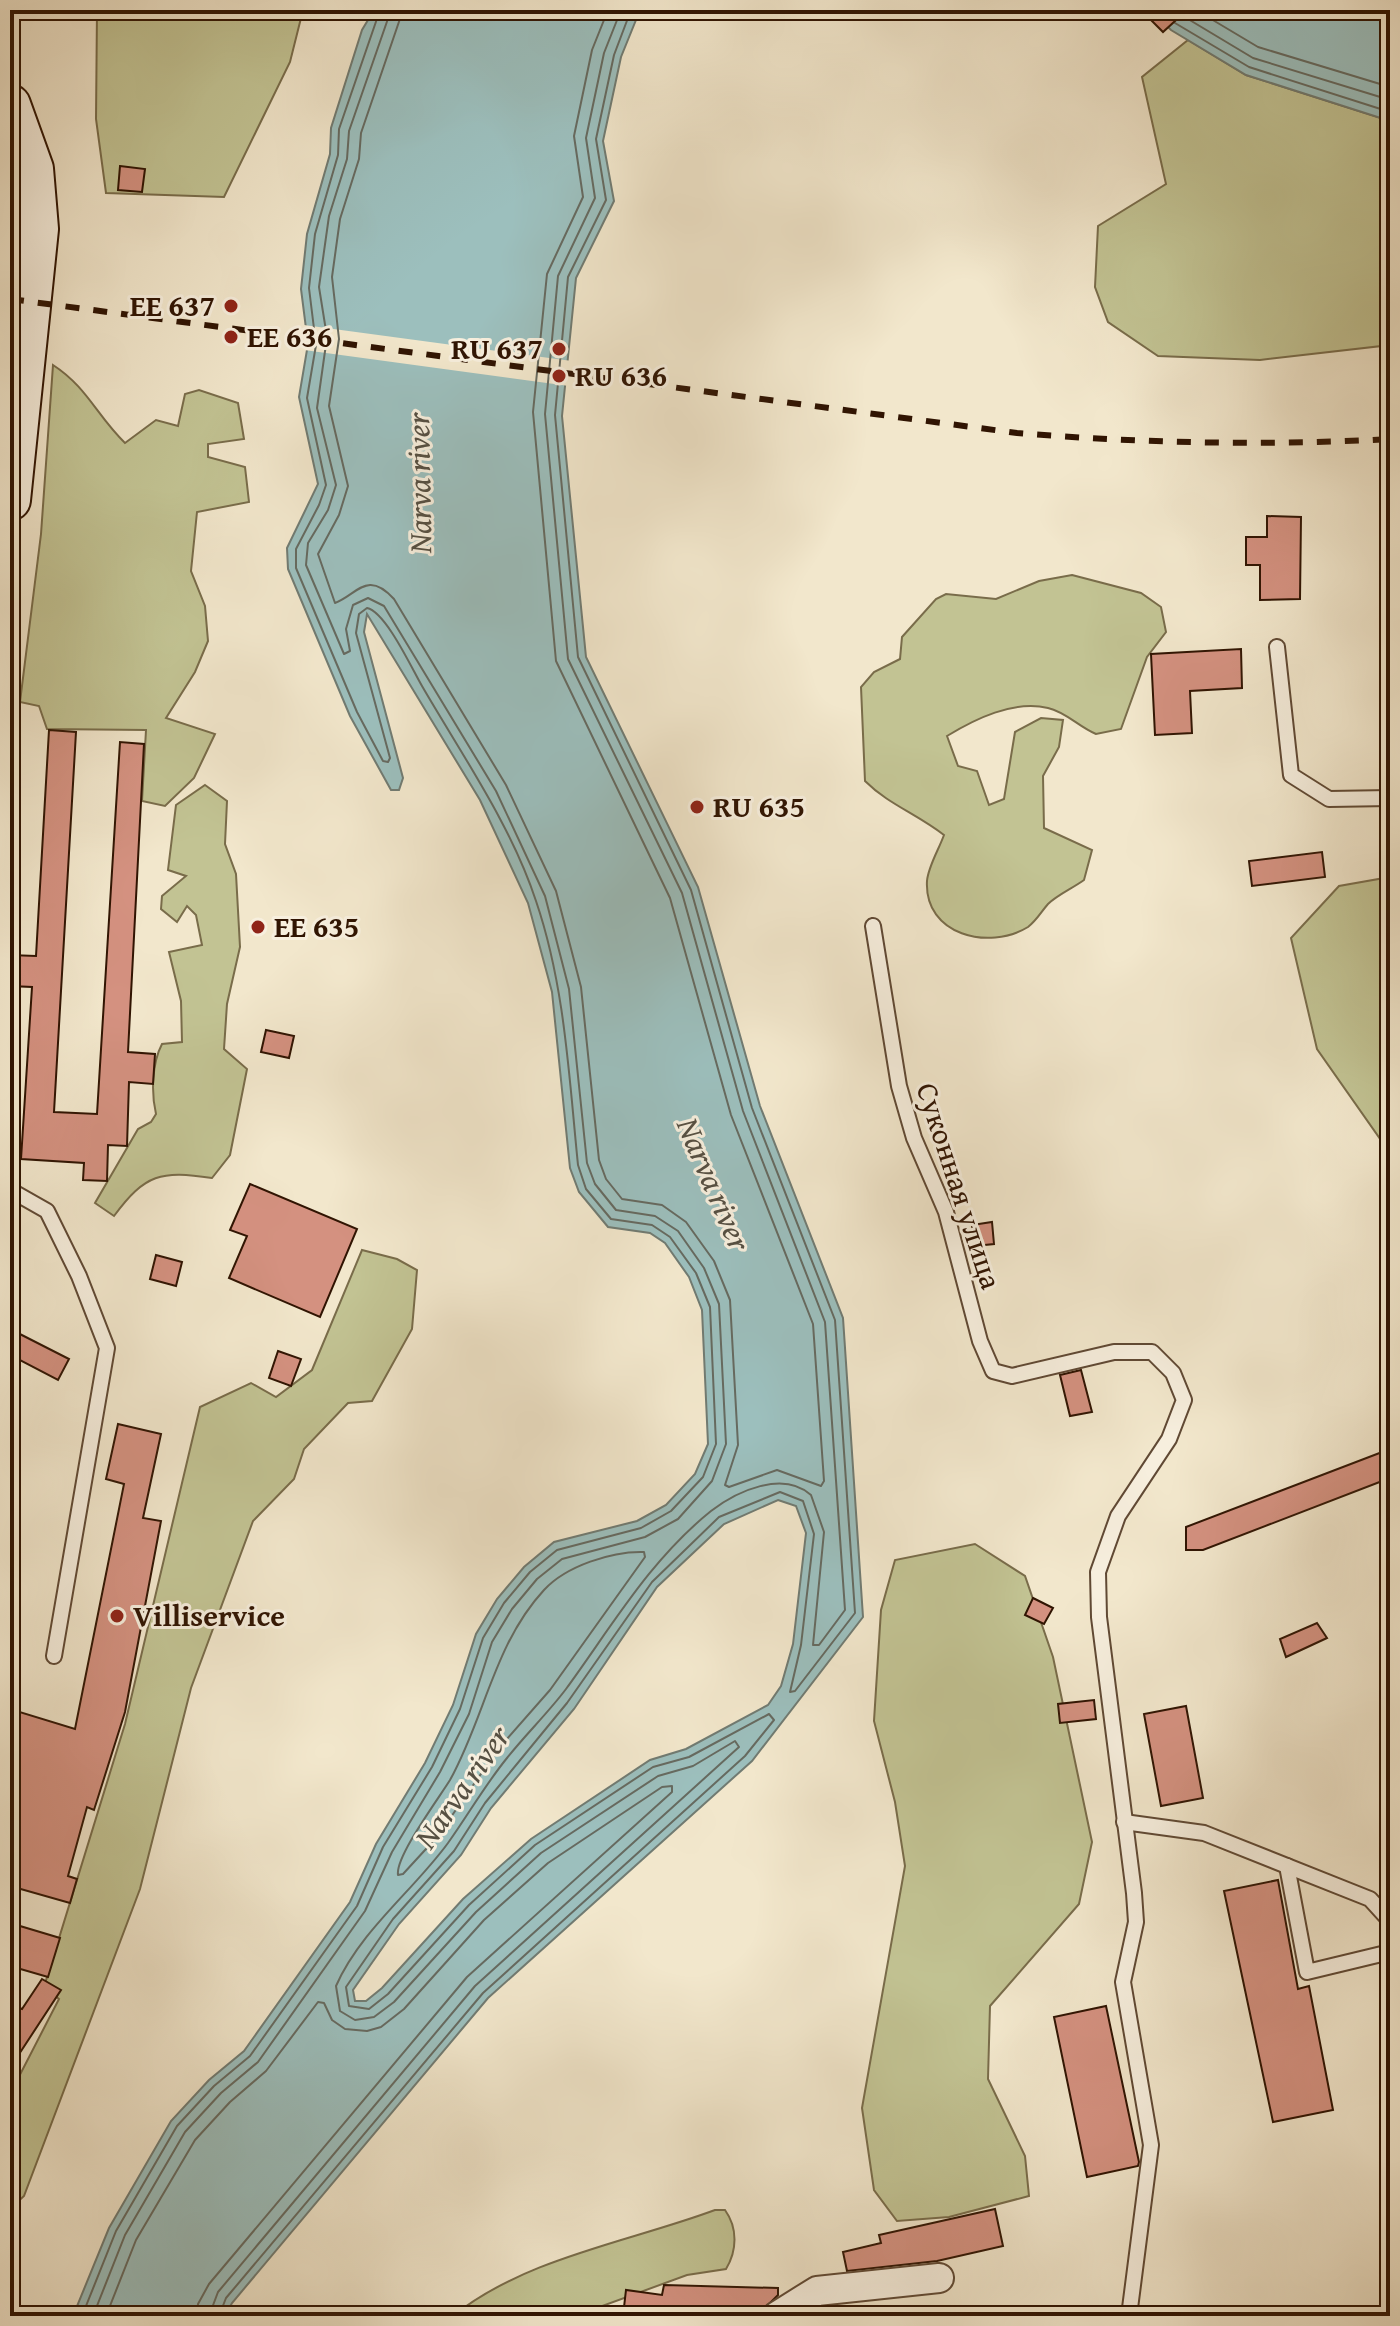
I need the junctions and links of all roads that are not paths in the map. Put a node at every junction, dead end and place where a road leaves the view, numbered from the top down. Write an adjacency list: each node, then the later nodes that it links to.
1 (10, 105): 2 (street)
2 (10, 500)
3 (1277, 647): 4 (lane)
4 (1390, 798)
5 (873, 926): 8 (lane, Суконная улица)
6 (10, 1190): 7 (lane)
7 (54, 1656)
8 (1124, 1822): 9 (lane); 14 (lane, Суконная улица)
9 (1287, 1866): 10 (lane); 11 (lane)
10 (1390, 1921)
11 (1390, 1952)
12 (939, 2278): 13 (street)
13 (777, 2316)
14 (1129, 2316)

